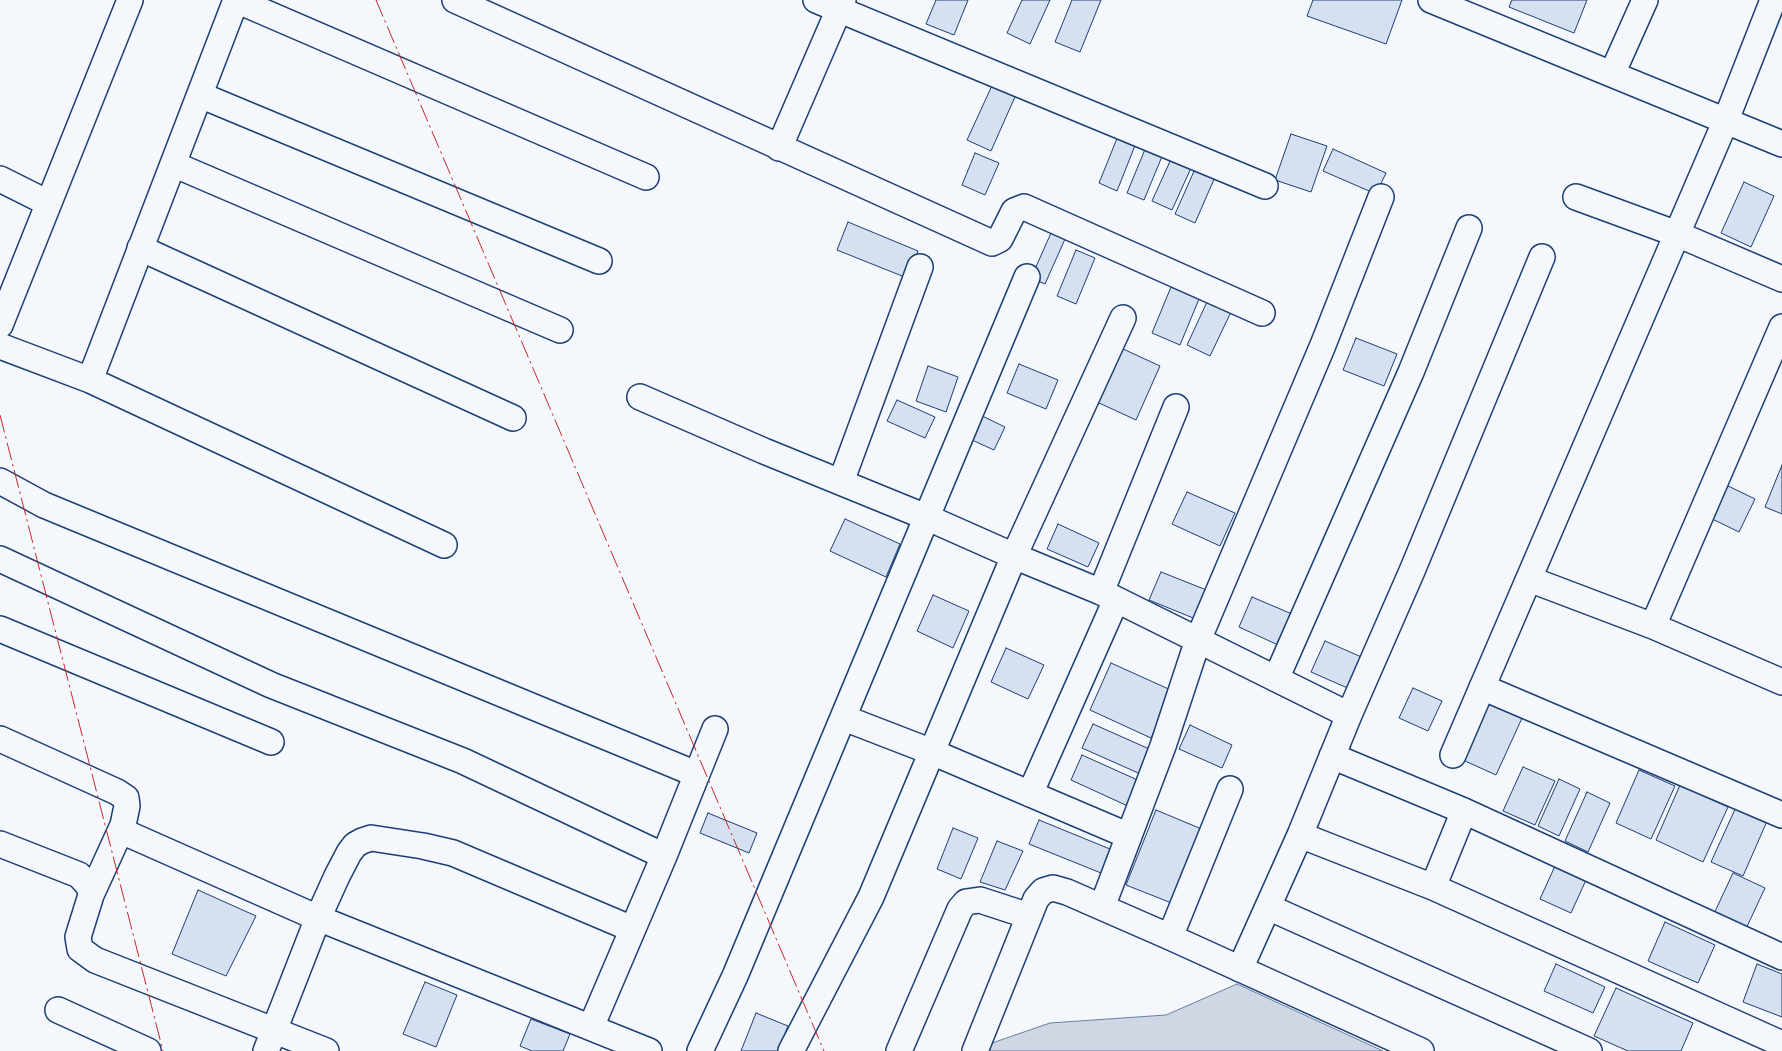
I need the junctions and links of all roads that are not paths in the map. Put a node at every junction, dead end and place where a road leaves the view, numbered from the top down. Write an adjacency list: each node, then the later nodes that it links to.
1 (130, 0): 20 (street)
2 (236, 0): 10 (street); 15 (street)
3 (455, 0): 13 (street)
4 (816, 0): 8 (street)
5 (1431, 0): 9 (street)
6 (1645, 0): 9 (street)
7 (1774, 0): 11 (street)
8 (841, 5): 13 (street); 17 (street)
9 (1612, 74): 11 (street)
10 (200, 95): 14 (street); 25 (street)
11 (1726, 120): 12 (street); 22 (street)
12 (1782, 144)
13 (780, 148): 29 (street)
14 (173, 164): 23 (street); 33 (street)
15 (646, 177)
16 (0, 180): 20 (street)
17 (1265, 186)
18 (1381, 197): 49 (street)
19 (1576, 197): 22 (street)
20 (48, 203): 31 (street)
21 (1469, 228): 50 (street)
22 (1678, 234): 28 (street); 45 (street)
23 (140, 248): 35 (street); 38 (street)
24 (1542, 257): 53 (street)
25 (599, 261)
26 (920, 267): 40 (street)
27 (1027, 277): 41 (street)
28 (1782, 279)
29 (1262, 313)
30 (1123, 318): 43 (street)
31 (0, 325)
32 (1782, 328): 47 (street)
33 (560, 330)
34 (0, 346): 35 (street)
35 (90, 380): 42 (street)
36 (640, 398): 40 (street)
37 (1176, 407): 46 (street)
38 (513, 418)
39 (0, 482): 61 (street)
40 (841, 482): 41 (street)
41 (926, 516): 43 (street); 54 (street)
42 (444, 545)
43 (1014, 556): 46 (street); 58 (street)
44 (0, 559): 70 (street)
45 (1530, 579): 47 (street); 52 (street)
46 (1108, 596): 49 (street); 63 (street)
47 (1653, 626): 51 (street)
48 (0, 628): 57 (street)
49 (1198, 640): 50 (street); 68 (street)
50 (1276, 679): 53 (street)
51 (1782, 682)
52 (1482, 687): 59 (street); 65 (street)
53 (1348, 715): 60 (street)
54 (844, 718): 58 (street); 88 (street)
55 (715, 729): 61 (street)
56 (0, 740): 66 (street)
57 (271, 742)
58 (932, 752): 63 (street); 89 (street)
59 (1453, 755)
60 (1332, 756): 64 (street); 67 (street)
61 (696, 774): 70 (street)
62 (1230, 789): 78 (street)
63 (1030, 794): 68 (street)
64 (1464, 811): 71 (street); 79 (street)
65 (1782, 815)
66 (123, 825): 72 (street); 76 (street)
67 (1300, 835): 71 (street); 74 (street)
68 (1130, 836): 73 (street)
69 (0, 844): 72 (street)
70 (664, 856): 77 (street)
71 (1433, 887): 84 (street)
72 (91, 895): 83 (street)
73 (1102, 907): 75 (street); 78 (street)
74 (1268, 907): 80 (street); 93 (street)
75 (1029, 916): 90 (street); 91 (street)
76 (318, 918): 77 (street); 82 (street); 83 (street)
77 (632, 929): 82 (street)
78 (1170, 937): 80 (street)
79 (1782, 957)
80 (1240, 969): 92 (street)
81 (58, 1010): 85 (street)
82 (591, 1027): 87 (street)
83 (271, 1041): 86 (street)
84 (1782, 1044)
85 (148, 1051)
86 (326, 1051)
87 (649, 1051)
88 (700, 1051)
89 (792, 1051)
90 (899, 1051)
91 (975, 1051)
92 (1421, 1051)
93 (1589, 1051)

